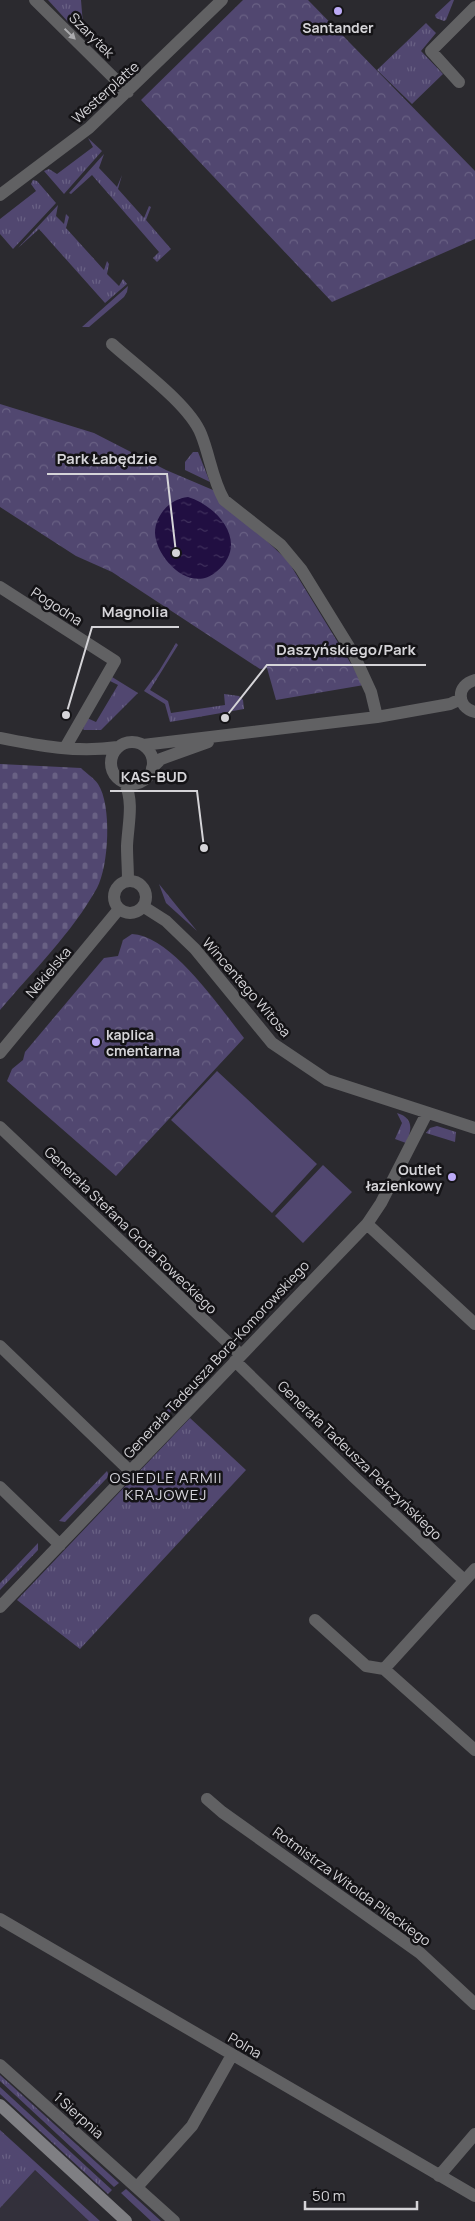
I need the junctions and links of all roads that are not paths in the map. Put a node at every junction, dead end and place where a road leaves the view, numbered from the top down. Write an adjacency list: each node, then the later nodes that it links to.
1 (35, 0): 5 (street, Szarytek, one-way to 5)
2 (222, 0): 5 (street, Westerplatte)
3 (475, 7): 4 (street)
4 (459, 82)
5 (128, 92): 6 (street, Westerplatte)
6 (0, 195)
7 (112, 344): 12 (street)
8 (0, 587): 19 (street, Pogodna)
9 (475, 680): 10 (street)
10 (461, 699): 11 (street); 12 (street)
11 (475, 712)
12 (377, 717): 13 (street)
13 (221, 736): 17 (street); 22 (street)
14 (0, 738): 16 (street)
15 (0, 744): 16 (street)
16 (34, 745): 19 (street)
17 (143, 745): 18 (street); 22 (street)
18 (118, 747): 20 (street); 21 (street)
19 (65, 748): 20 (street)
20 (87, 751): 21 (street)
21 (111, 763): 24 (street)
22 (152, 768): 23 (street)
23 (142, 782): 24 (street); 25 (street)
24 (125, 783): 25 (street)
25 (130, 808): 26 (street)
26 (128, 881): 27 (street); 28 (street)
27 (144, 907): 28 (street); 30 (street, Wincentego Witosa)
28 (118, 909): 29 (street, Nekielska)
29 (0, 1053)
30 (427, 1112): 31 (street, Wincentego Witosa); 33 (street, Generała Tadeusza Bora-Komorowskiego)
31 (475, 1128)
32 (2, 1134): 36 (street, Generała Stefana Grota Roweckiego)
33 (367, 1224): 34 (street); 36 (street, Generała Tadeusza Bora-Komorowskiego)
34 (475, 1324)
35 (0, 1346): 37 (street)
36 (238, 1358): 37 (street, Generała Tadeusza Bora-Komorowskiego); 41 (street, Generała Tadeusza Pełczyńskiego)
37 (131, 1472): 39 (street, Generała Tadeusza Bora-Komorowskiego)
38 (0, 1487): 39 (street)
39 (60, 1545): 42 (street, Generała Tadeusza Bora-Komorowskiego)
40 (475, 1569): 41 (street)
41 (464, 1580): 44 (street)
42 (0, 1607)
43 (315, 1620): 44 (street)
44 (384, 1669): 45 (street)
45 (475, 1750)
46 (207, 1799): 48 (street, Rotmistrza Witolda Pileckiego)
47 (0, 1918): 49 (street, Polna)
48 (475, 2004)
49 (232, 2055): 53 (street, Polna); 54 (street)
50 (0, 2065): 54 (street, 1 Sierpnia)
51 (0, 2106): 56 (street)
52 (475, 2134): 53 (street)
53 (440, 2176): 55 (street, Polna)
54 (138, 2187): 57 (street, 1 Sierpnia)
55 (475, 2196)
56 (126, 2221)
57 (174, 2221)

